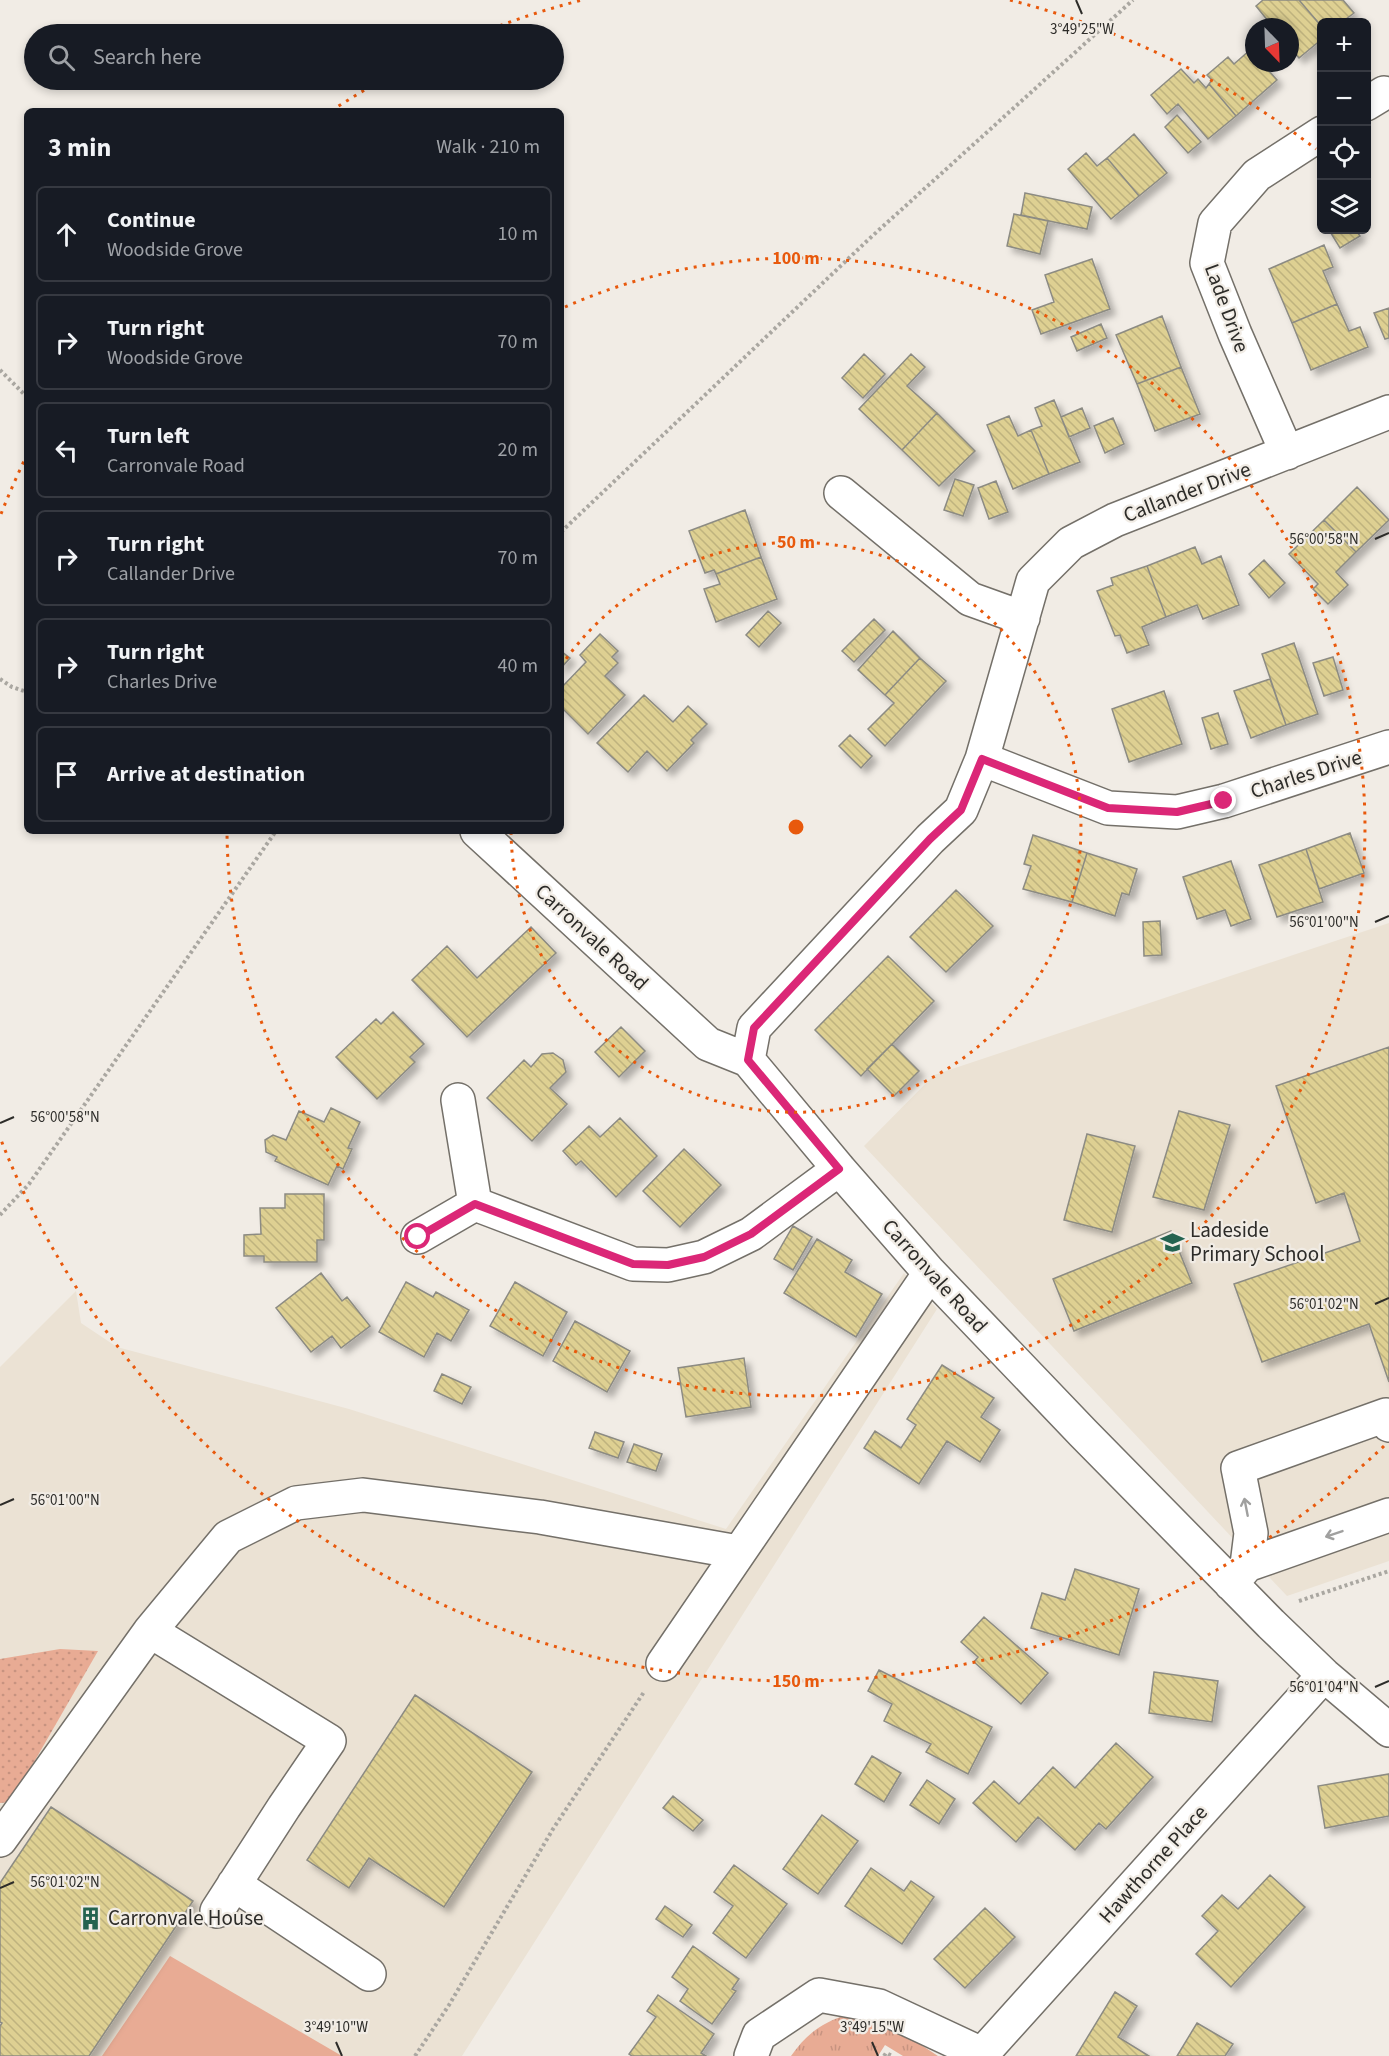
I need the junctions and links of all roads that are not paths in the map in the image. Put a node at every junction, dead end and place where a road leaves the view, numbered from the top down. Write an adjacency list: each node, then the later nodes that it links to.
1 (1317, 137): 3 (street, Lade Drive)
2 (1389, 412): 3 (street, Callander Drive)
3 (1287, 453): 5 (street, Callander Drive)
4 (841, 494): 5 (street)
5 (1023, 618): 7 (street, Callander Drive)
6 (1389, 747): 7 (street, Charles Drive)
7 (982, 759): 9 (street, Callander Drive)
8 (480, 834): 9 (street, Carronvale Road)
9 (748, 1060): 11 (street, Carronvale Road)
10 (458, 1100): 12 (street)
11 (839, 1169): 12 (street); 14 (street, Carronvale Road)
12 (475, 1204): 13 (street)
13 (418, 1237)
14 (930, 1273): 17 (street); 18 (street, Carronvale Road)
15 (1389, 1425): 18 (street, one-way to 15)
16 (1389, 1515): 18 (street, one-way to 18)
17 (738, 1552): 19 (street); 20 (street)
18 (1239, 1574): 21 (street, Carronvale Road)
19 (150, 1631): 23 (street); 24 (street)
20 (663, 1664)
21 (1324, 1675): 22 (street, Carronvale Road); 27 (street, Hawthorne Place)
22 (1389, 1730)
23 (0, 1840)
24 (234, 1884): 25 (street); 26 (street)
25 (217, 1911)
26 (369, 1974)
27 (984, 2055): 28 (street)
28 (751, 2056)

